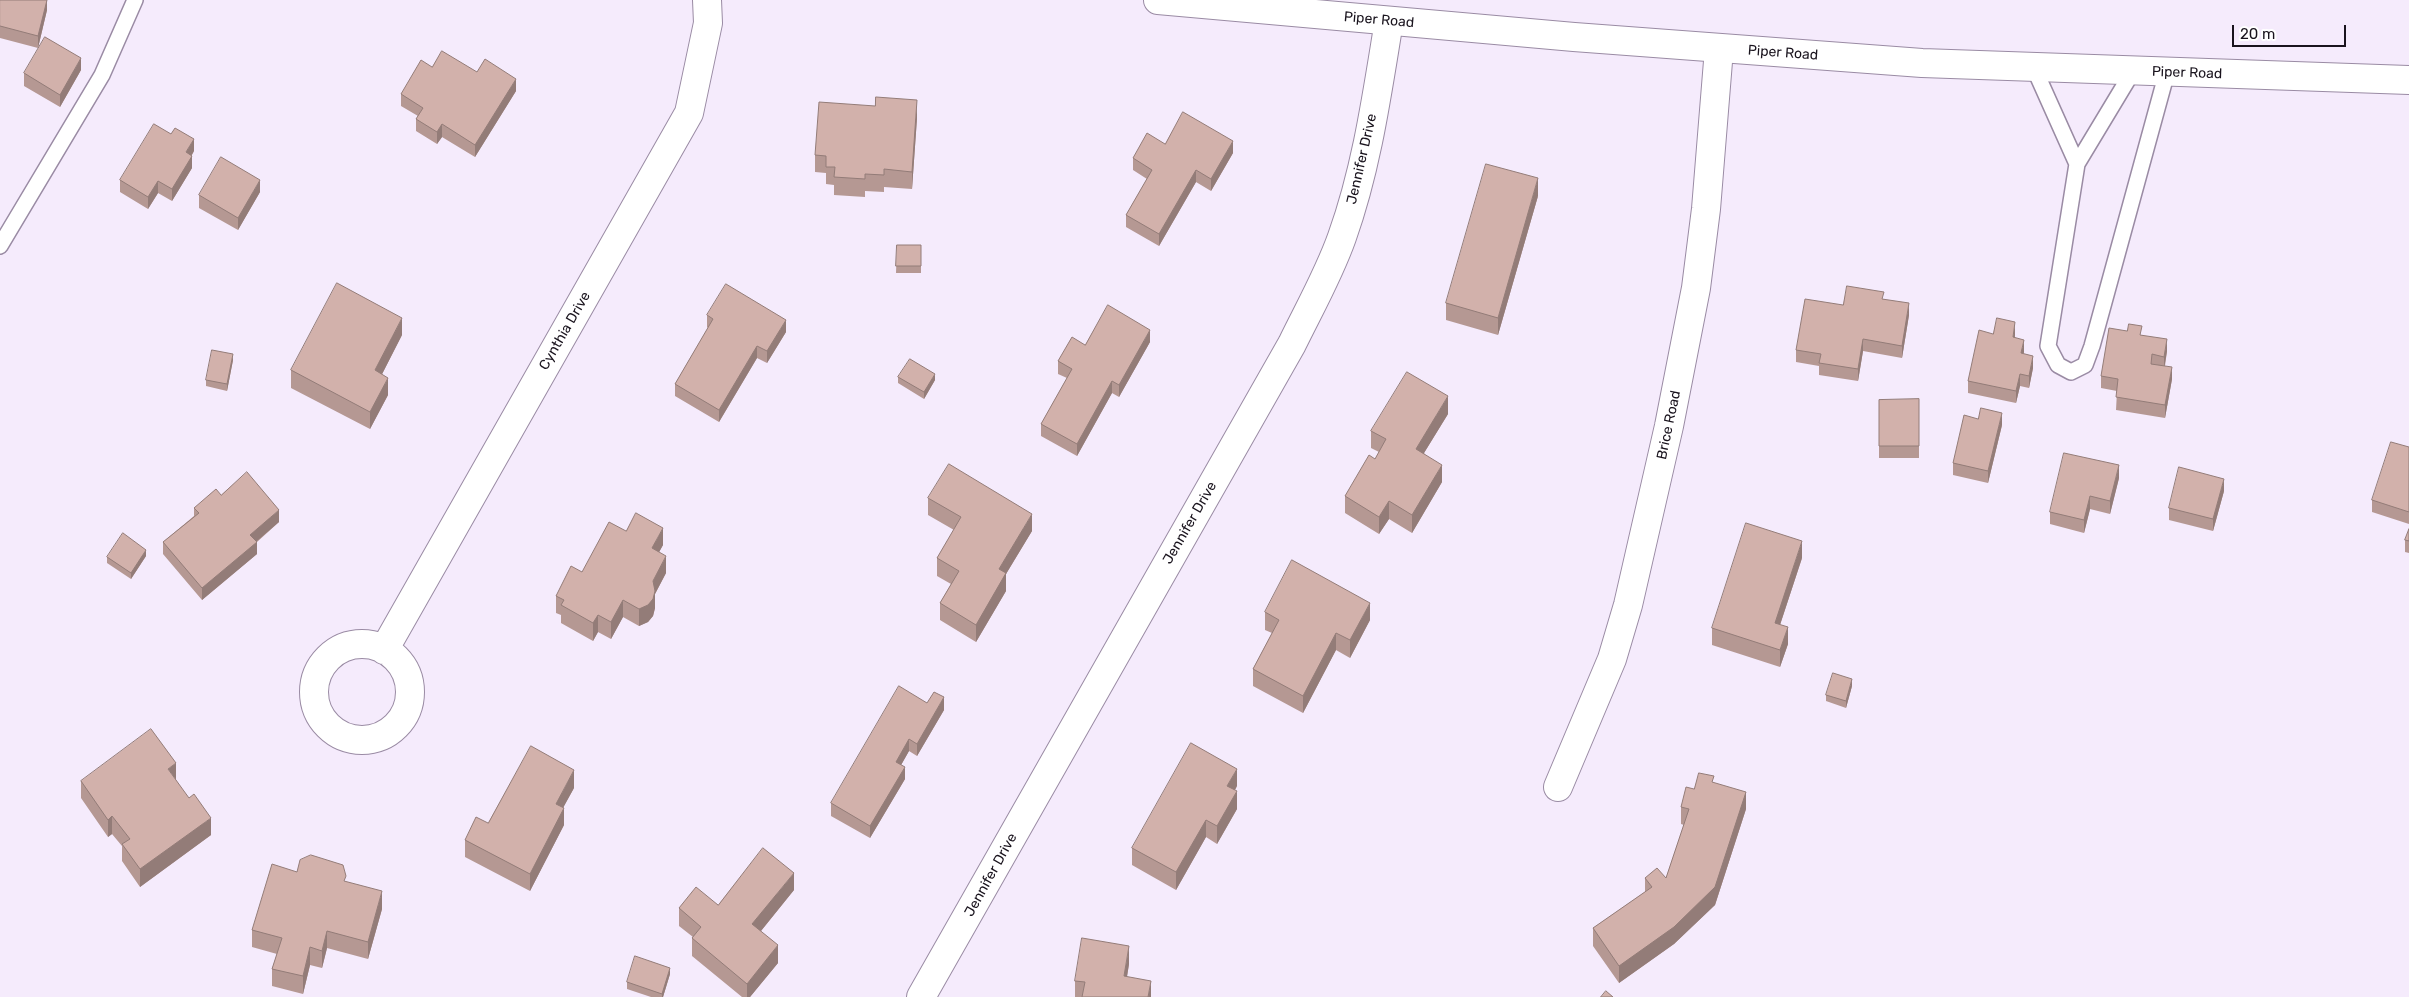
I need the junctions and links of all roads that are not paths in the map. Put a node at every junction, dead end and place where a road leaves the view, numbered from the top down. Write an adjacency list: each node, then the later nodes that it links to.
1 (135, 0): 11 (lane)
2 (707, 0): 12 (street, Cynthia Drive)
3 (1158, 0): 4 (street, Piper Road)
4 (1392, 11): 5 (street, Piper Road); 14 (street, Jennifer Drive)
5 (1720, 49): 6 (street, Piper Road); 13 (street, Brice Road)
6 (2034, 68): 7 (street, Piper Road); 10 (lane)
7 (2134, 71): 8 (street, Piper Road); 10 (lane)
8 (2167, 72): 9 (street, Piper Road); 10 (lane)
9 (2409, 80)
10 (2077, 164)
11 (0, 246)
12 (384, 650)
13 (1558, 787)
14 (921, 997)

